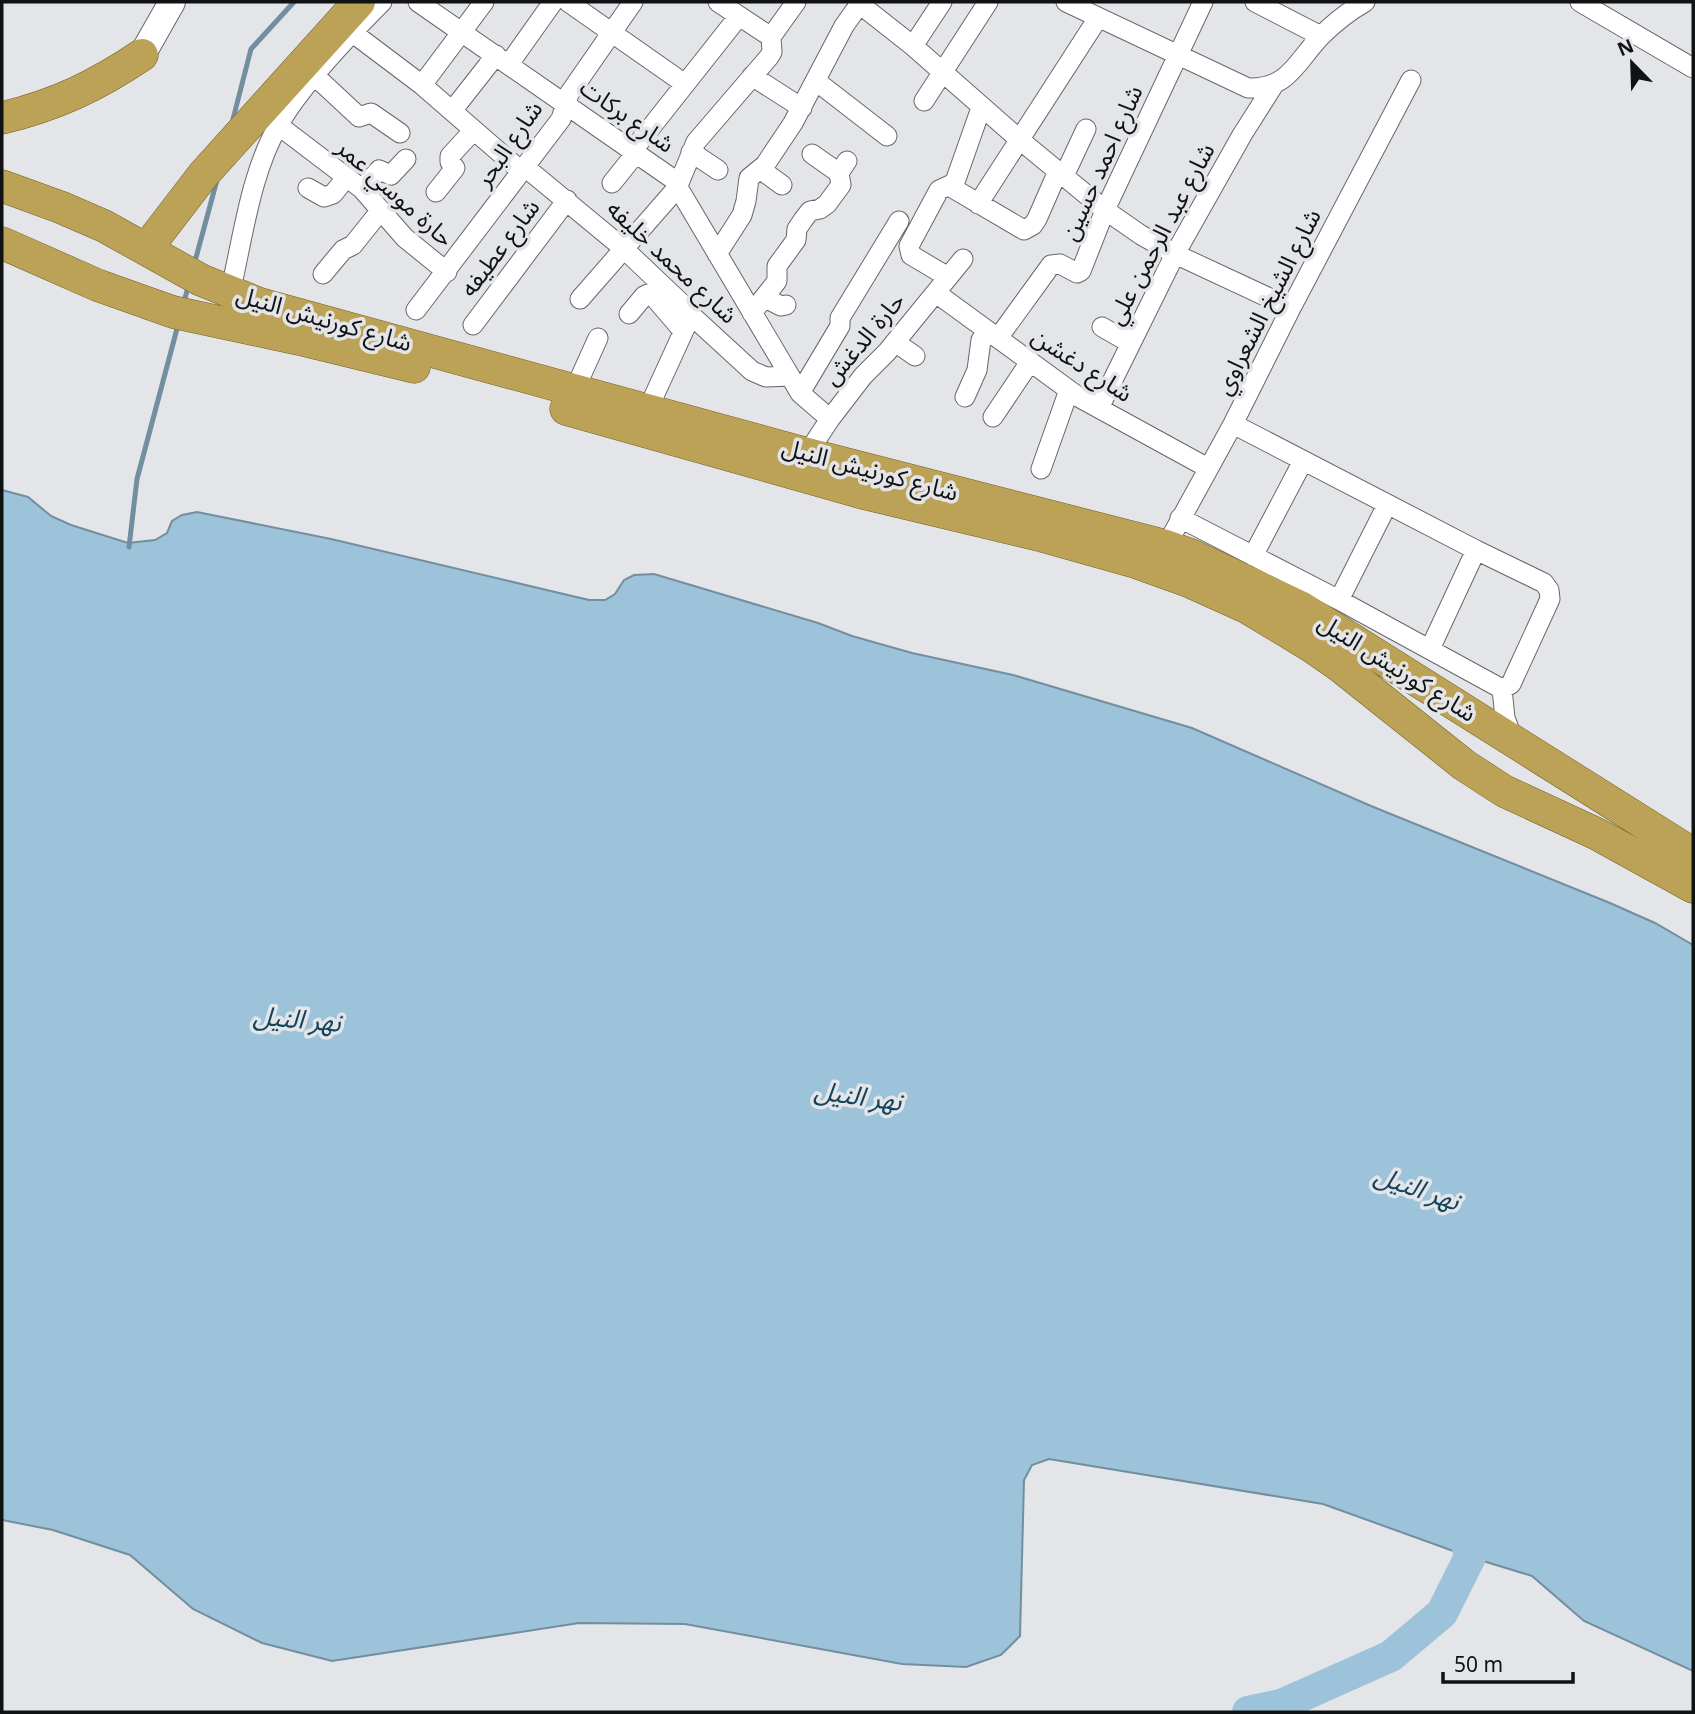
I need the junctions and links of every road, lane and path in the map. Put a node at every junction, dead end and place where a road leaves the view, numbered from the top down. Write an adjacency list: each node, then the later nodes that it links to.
1 (172, 2): 27 (main road)
2 (359, 2): 73 (highway)
3 (382, 2): 23 (street)
4 (418, 2): 21 (street, شارع بركات)
5 (484, 2): 21 (street)
6 (553, 2): 29 (street)
7 (568, 2): 22 (street)
8 (633, 2): 22 (street, شارع البحر)
9 (718, 2): 19 (street)
10 (796, 2): 25 (street)
11 (859, 2): 26 (street); 35 (street)
12 (988, 2): 31 (street)
13 (1066, 2): 20 (street)
14 (1203, 2): 28 (street, شارع احمد حسين)
15 (1255, 2): 24 (street)
16 (1365, 2): 24 (street, شارع عبد الرحمن علي)
17 (1580, 2): 30 (street)
18 (934, 4): 26 (street)
19 (739, 16): 25 (street); 36 (street)
20 (1098, 18): 28 (street); 50 (street)
21 (461, 32): 29 (street, شارع بركات); 37 (street)
22 (611, 32): 36 (street); 40 (street, شارع البحر)
23 (353, 33): 32 (street); 37 (street, شارع محمد خليفه)
24 (1321, 36): 38 (street, شارع عبد الرحمن علي)
25 (771, 37): 33 (street)
26 (913, 46): 31 (street)
27 (142, 55): 44 (highway)
28 (1178, 56): 38 (street); 69 (street, شارع احمد حسين)
29 (502, 60): 40 (street, شارع بركات); 43 (street)
30 (1693, 68)
31 (943, 73): 39 (street); 42 (street)
32 (315, 76): 45 (street); 48 (street)
33 (752, 76): 41 (street); 52 (street)
34 (1411, 80): 85 (street, شارع الشيخ الشعراوي)
35 (816, 81): 41 (street); 49 (street)
36 (685, 84): 51 (street)
37 (422, 85): 43 (street, شارع محمد خليفه)
38 (1273, 86): 76 (street, شارع عبد الرحمن علي)
39 (924, 101)
40 (565, 102): 51 (street, شارع بركات); 55 (street, شارع البحر)
41 (802, 108): 56 (street)
42 (981, 108): 50 (street); 63 (street, شارع دغشن)
43 (452, 111): 47 (street, شارع محمد خليفه)
44 (2, 118)
45 (278, 125): 60 (street, حارة موسي عمر); 81 (street)
46 (1086, 129): 58 (street)
47 (474, 130): 55 (street, شارع محمد خليفه); 66 (street)
48 (400, 133)
49 (887, 136)
50 (1020, 140): 58 (street); 68 (street)
51 (635, 152): 59 (street); 65 (street, شارع بركات)
52 (691, 152): 57 (street); 65 (street)
53 (812, 154): 82 (street)
54 (406, 159): 60 (street)
55 (523, 169): 67 (street, شارع محمد خليفه); 78 (street, شارع البحر)
56 (760, 169): 61 (street); 75 (street)
57 (718, 170)
58 (1061, 174): 68 (street); 69 (street)
59 (612, 183)
60 (354, 184): 64 (street); 70 (street, حارة موسي عمر)
61 (782, 185)
62 (2, 186): 73 (highway, شارع كورنيش النيل)
63 (949, 186): 68 (street); 80 (street, شارع دغشن)
64 (308, 188)
65 (677, 188): 74 (street); 75 (street, شارع بركات)
66 (436, 192)
67 (567, 200): 74 (street, شارع محمد خليفه); 90 (street, شارع عطيفه)
68 (978, 204)
69 (1105, 210): 76 (street); 92 (street, شارع احمد حسين)
70 (381, 211): 78 (street, حارة موسي عمر); 79 (street)
71 (899, 220): 98 (street)
72 (2, 243): 120 (highway, شارع كورنيش النيل)
73 (147, 248): 81 (highway, شارع كورنيش النيل)
74 (624, 248): 83 (street); 89 (street, شارع محمد خليفه)
75 (717, 254): 87 (street, شارع بركات)
76 (1175, 254): 85 (street); 95 (street, شارع عبد الرحمن علي)
77 (963, 259): 80 (street, حارة الدغش)
78 (447, 272): 86 (street, شارع البحر)
79 (323, 274)
80 (942, 285): 92 (street, شارع دغشن); 94 (street, حارة الدغش)
81 (230, 293): 99 (highway, شارع كورنيش النيل)
82 (765, 298): 84 (street); 87 (street)
83 (580, 299)
84 (786, 305)
85 (1291, 308): 106 (street, شارع الشيخ الشعراوي)
86 (416, 310)
87 (752, 313): 98 (street, شارع بركات)
88 (629, 314): 89 (street)
89 (687, 323): 98 (street, شارع محمد خليفه); 103 (street)
90 (473, 325)
91 (1102, 327): 95 (street)
92 (993, 335): 97 (street, شارع دغشن); 101 (street)
93 (597, 338): 99 (street)
94 (895, 342): 96 (street); 105 (street, حارة الدغش)
95 (1130, 344): 102 (street, شارع عبد الرحمن علي)
96 (915, 356)
97 (1030, 362): 100 (street, شارع دغشن); 104 (street)
98 (795, 384): 105 (street, شارع بركات)
99 (575, 389): 103 (highway, شارع كورنيش النيل)
100 (1069, 390): 102 (street, شارع دغشن); 110 (street)
101 (965, 397)
102 (1098, 408): 109 (street, شارع دغشن)
103 (648, 409): 107 (highway, شارع كورنيش النيل)
104 (993, 417)
105 (830, 419): 107 (street, حارة الدغش)
106 (1233, 424): 108 (street); 109 (street, شارع الشيخ الشعراوي)
107 (807, 454): 113 (highway, شارع كورنيش النيل)
108 (1303, 461): 111 (street); 115 (street)
109 (1208, 468): 112 (street, شارع الشيخ الشعراوي)
110 (1041, 469)
111 (1387, 505): 114 (street); 116 (street)
112 (1180, 518): 113 (street, شارع الشيخ الشعراوي); 115 (street)
113 (1166, 546): 119 (highway, شارع كورنيش النيل)
114 (1476, 550): 117 (street); 118 (street)
115 (1253, 556): 116 (street)
116 (1339, 600): 117 (street)
117 (1430, 649): 118 (street)
118 (1502, 689): 119 (street)
119 (1515, 742): 120 (highway); 121 (highway); 122 (highway, شارع كورنيش النيل)
120 (1464, 765): 121 (highway, شارع كورنيش النيل)
121 (1522, 801): 123 (highway, شارع كورنيش النيل)
122 (1693, 854)
123 (1693, 887)

